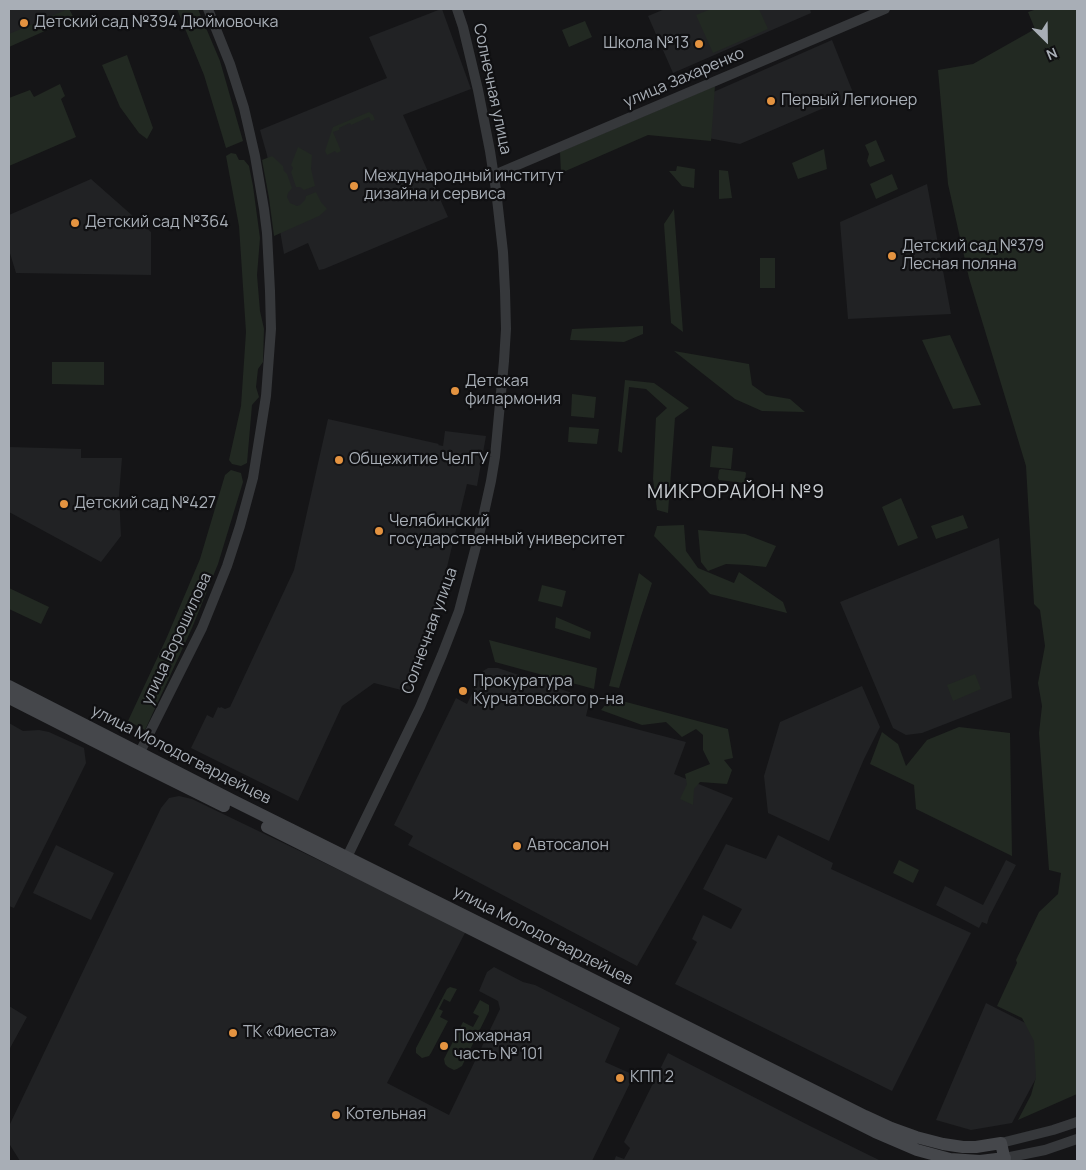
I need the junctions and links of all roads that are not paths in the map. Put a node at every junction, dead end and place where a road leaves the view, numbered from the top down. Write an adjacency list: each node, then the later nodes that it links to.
1 (208, 9): 8 (street, улица Ворошилова)
2 (457, 9): 4 (street, Солнечная улица)
3 (885, 9): 4 (street, улица Захаренко)
4 (494, 175): 9 (street, Солнечная улица)
5 (9, 686): 7 (main road, улица Молодогвардейцев)
6 (9, 698): 7 (main road, улица Молодогвардейцев)
7 (103, 740): 8 (main road, улица Молодогвардейцев)
8 (137, 757): 9 (main road, улица Молодогвардейцев)
9 (345, 861): 10 (main road, улица Молодогвардейцев)
10 (637, 1008): 13 (main road, улица Молодогвардейцев); 14 (main road, улица Молодогвардейцев)
11 (1077, 1122): 13 (street, улица Молодогвардейцев)
12 (1077, 1139): 15 (street, улица Молодогвардейцев)
13 (1001, 1143): 15 (main road)
14 (917, 1150): 15 (main road, улица Молодогвардейцев); 16 (main road)
15 (1005, 1160)
16 (937, 1161)

